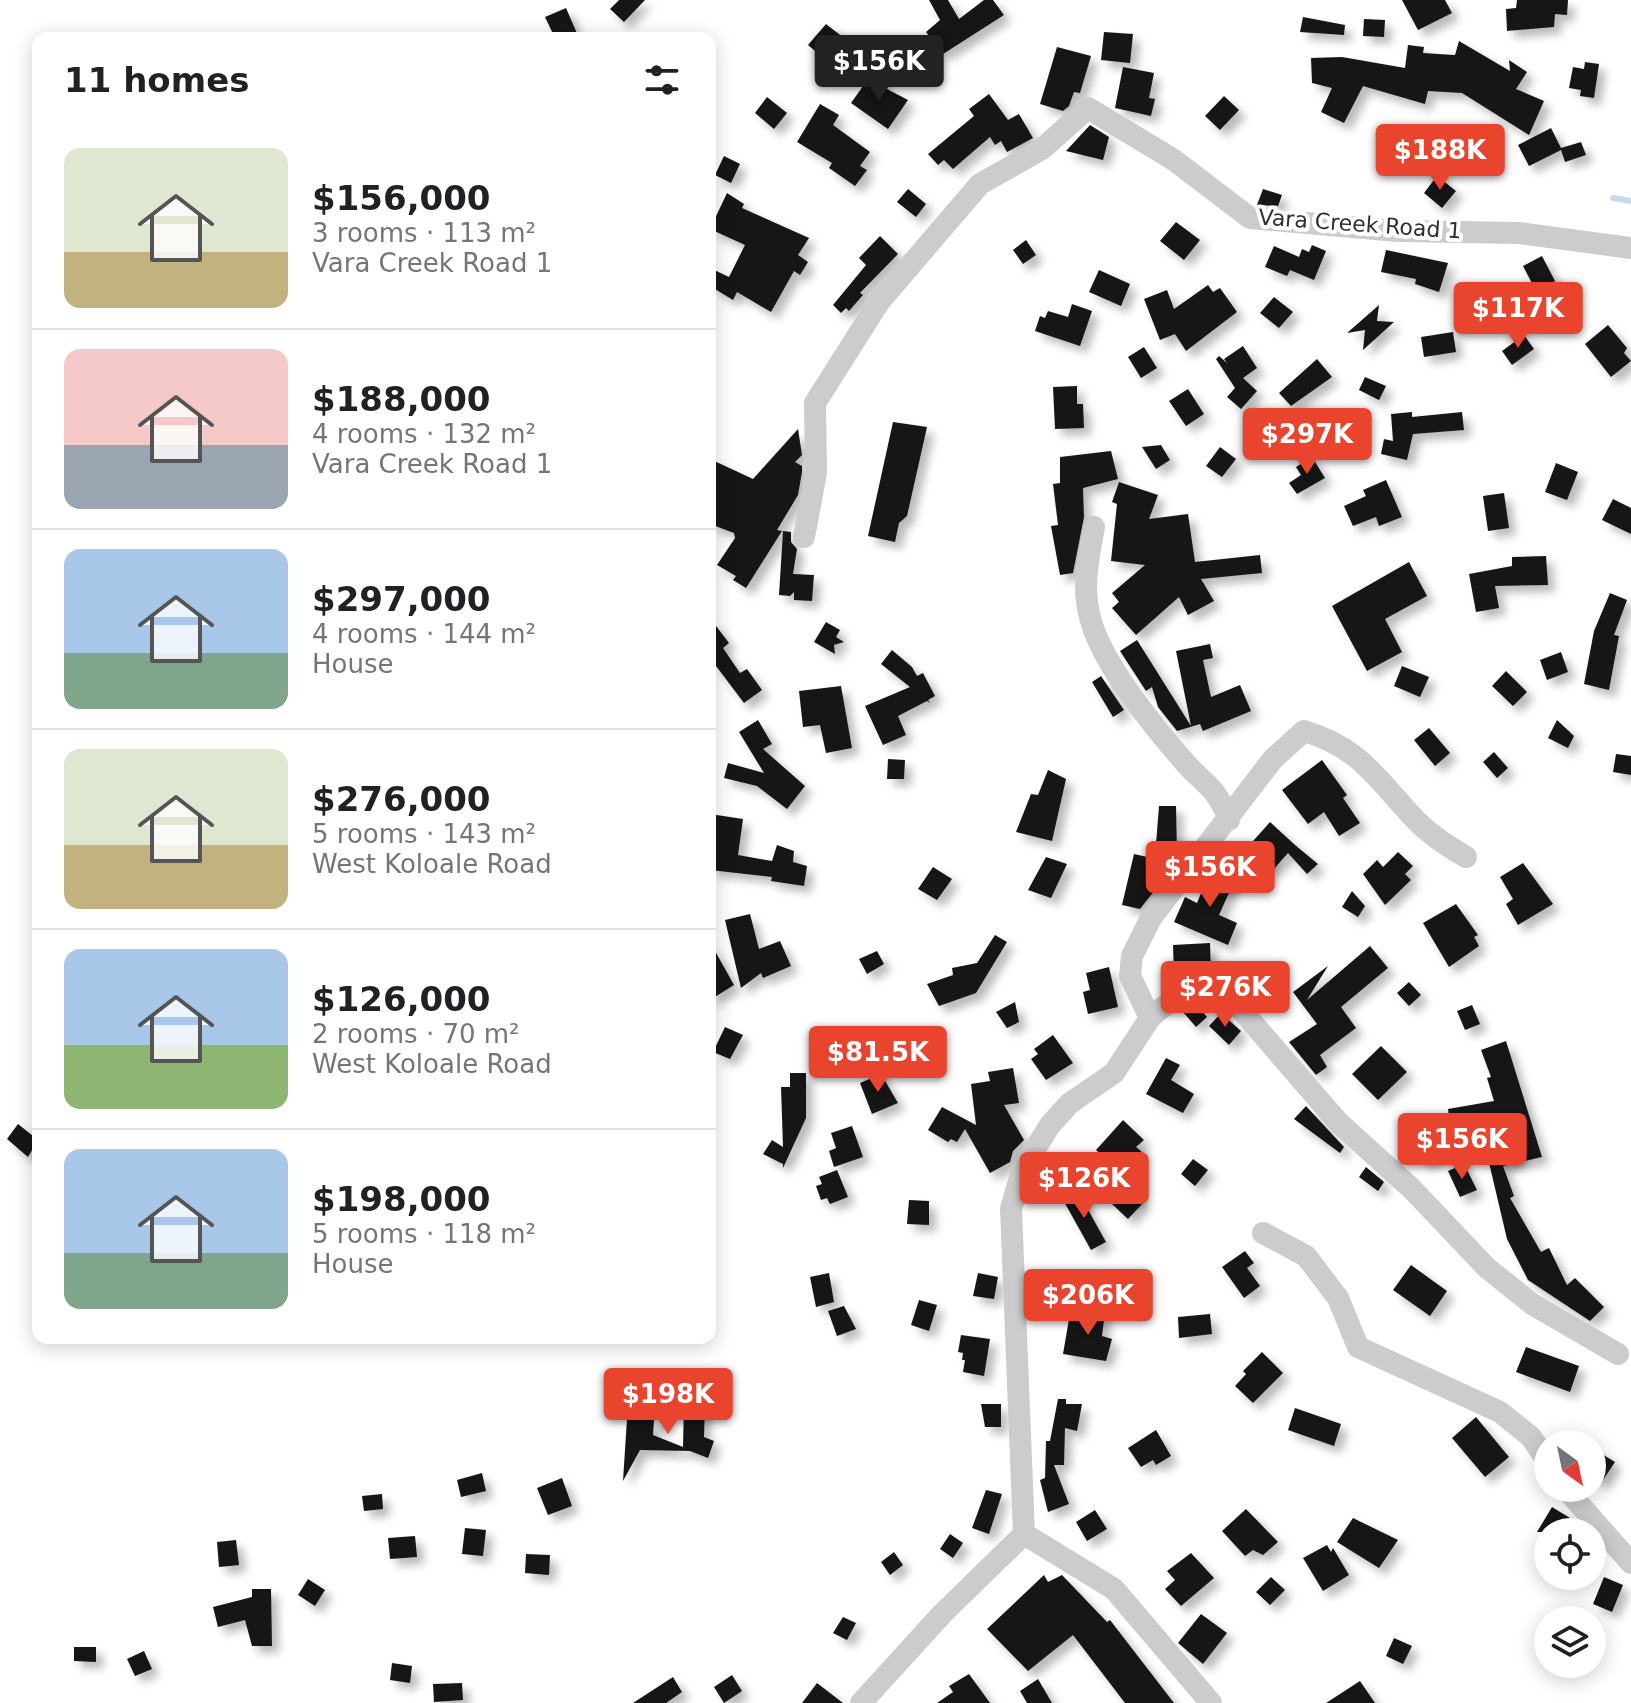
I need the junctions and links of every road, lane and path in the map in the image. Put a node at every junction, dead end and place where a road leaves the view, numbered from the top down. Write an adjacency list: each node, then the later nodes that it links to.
1 (1631, 248): 3 (street, Vara Creek Road 1)
2 (1094, 527): 4 (street)
3 (804, 537)
4 (1229, 820): 5 (street); 6 (street)
5 (1466, 857)
6 (1150, 1018): 8 (street); 11 (street)
7 (1263, 1233): 9 (street)
8 (1618, 1354)
9 (1534, 1441)
10 (1577, 1502): 12 (street)
11 (1024, 1534): 13 (street); 14 (street)
12 (1631, 1563)
13 (861, 1703)
14 (1211, 1703)

